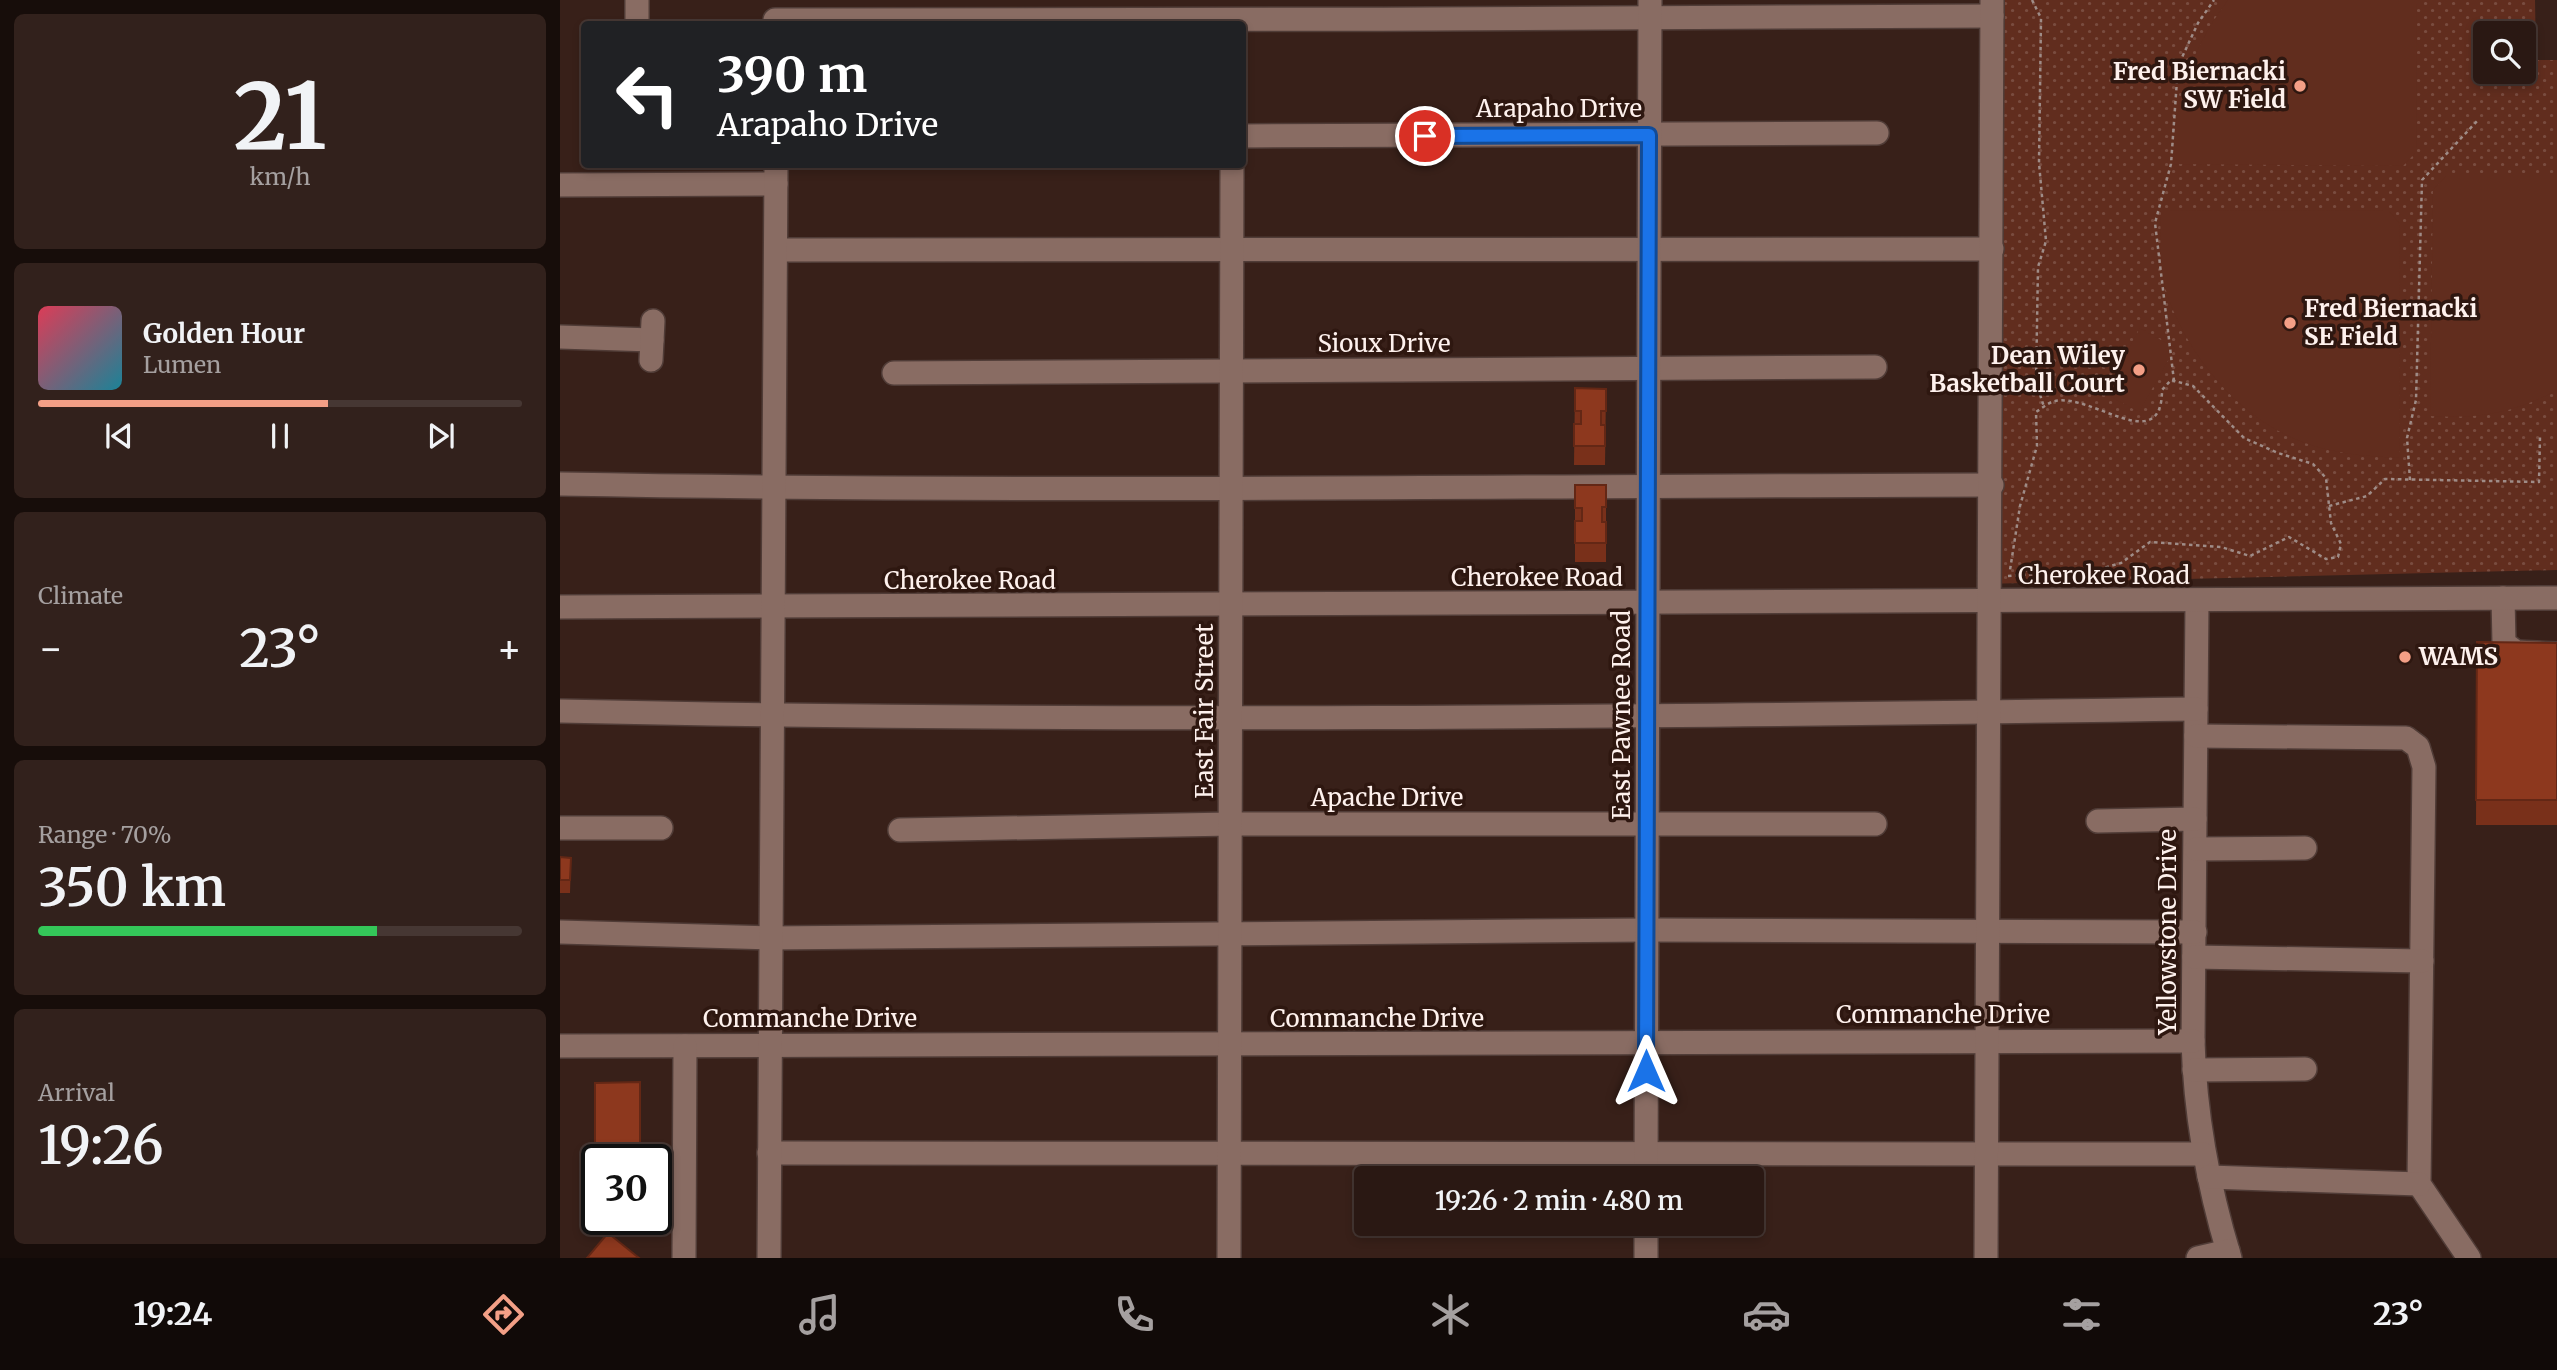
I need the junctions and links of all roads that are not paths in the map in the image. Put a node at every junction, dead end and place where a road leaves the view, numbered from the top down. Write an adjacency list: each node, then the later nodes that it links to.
1 (637, 0): 6 (street)
2 (1992, 8): 3 (street); 15 (street)
3 (1650, 10): 4 (street); 8 (street, East Pawnee Road)
4 (1233, 14): 5 (street)
5 (775, 15)
6 (637, 21)
7 (1877, 133): 8 (street, Arapaho Drive)
8 (1649, 135): 9 (street, Arapaho Drive); 14 (street, East Pawnee Road)
9 (1246, 136)
10 (1232, 168): 17 (street, East Fair Street)
11 (776, 174): 12 (street); 16 (street)
12 (636, 175): 13 (street)
13 (560, 185)
14 (1649, 247): 15 (street); 17 (street); 21 (street, East Pawnee Road)
15 (1992, 249): 25 (street)
16 (777, 250): 17 (street); 27 (street)
17 (1231, 251): 22 (street, East Fair Street)
18 (560, 337): 19 (street)
19 (652, 340)
20 (1875, 367): 21 (street, Sioux Drive)
21 (1649, 369): 22 (street, Sioux Drive); 26 (street, East Pawnee Road)
22 (1231, 372): 23 (street, Sioux Drive); 28 (street, East Fair Street)
23 (894, 373)
24 (560, 484): 27 (street)
25 (1992, 485): 26 (street); 31 (street)
26 (1649, 486): 28 (street); 33 (street, East Pawnee Road)
27 (773, 488): 28 (street); 36 (street)
28 (1231, 489): 34 (street, East Fair Street)
29 (2503, 598): 30 (street, Cherokee Road); 32 (street, Cherokee Road); 37 (street)
30 (2557, 598)
31 (1991, 602): 32 (street, Cherokee Road); 33 (street, Cherokee Road); 40 (street)
32 (2197, 602): 38 (street, Yellowstone Drive)
33 (1648, 603): 34 (street, Cherokee Road); 43 (street, East Pawnee Road)
34 (1232, 605): 36 (street, Cherokee Road); 42 (street, East Fair Street)
35 (560, 607): 36 (street, Cherokee Road)
36 (772, 608): 41 (street)
37 (2557, 654)
38 (2196, 709): 40 (street); 44 (street, Yellowstone Drive)
39 (560, 711): 41 (street)
40 (1989, 712): 43 (street); 56 (street)
41 (771, 716): 42 (street); 60 (street)
42 (1231, 718): 43 (street); 48 (street, East Fair Street)
43 (1648, 718): 47 (street, East Pawnee Road)
44 (2196, 736): 45 (street, Yellowstone Drive); 62 (street)
45 (2195, 819): 46 (street); 54 (street, Yellowstone Drive)
46 (2098, 821)
47 (1647, 823): 48 (street, Apache Drive); 49 (street, Apache Drive); 55 (street, East Pawnee Road)
48 (1231, 824): 52 (street, Apache Drive); 59 (street, East Fair Street)
49 (1875, 824)
50 (560, 828): 51 (street)
51 (661, 828)
52 (900, 830)
53 (2305, 848): 54 (street)
54 (2196, 849): 58 (street, Yellowstone Drive)
55 (1647, 930): 56 (street); 59 (street); 65 (street, East Pawnee Road)
56 (1987, 931): 58 (street); 63 (street)
57 (560, 932): 60 (street)
58 (2195, 932): 61 (street, Yellowstone Drive)
59 (1230, 934): 60 (street); 69 (street, East Fair Street)
60 (769, 938): 68 (street)
61 (2194, 957): 62 (street); 64 (street, Yellowstone Drive)
62 (2422, 961): 79 (street)
63 (1985, 1041): 64 (street, Commanche Drive); 65 (street, Commanche Drive); 74 (street)
64 (2193, 1041): 71 (street, Yellowstone Drive)
65 (1646, 1044): 69 (street, Commanche Drive); 73 (street, East Pawnee Road)
66 (560, 1046): 67 (street, Commanche Drive)
67 (685, 1046): 68 (street, Commanche Drive); 82 (street)
68 (768, 1046): 69 (street, Commanche Drive); 72 (street)
69 (1230, 1046): 76 (street, East Fair Street)
70 (2305, 1069): 71 (street)
71 (2194, 1070): 75 (street, Yellowstone Drive)
72 (769, 1153): 76 (street); 83 (street)
73 (1646, 1154): 74 (street); 76 (street); 77 (street, East Pawnee Road)
74 (1986, 1154): 75 (street); 86 (street)
75 (2203, 1154): 78 (street, Yellowstone Drive)
76 (1229, 1155): 84 (street, East Fair Street)
77 (1646, 1166)
78 (2209, 1177): 79 (street); 81 (street, Yellowstone Drive)
79 (2419, 1184): 88 (street)
80 (1646, 1236): 85 (street)
81 (2229, 1254): 87 (street)
82 (684, 1258)
83 (769, 1258)
84 (1229, 1258)
85 (1646, 1258)
86 (1986, 1258)
87 (2198, 1258)
88 (2469, 1258)

